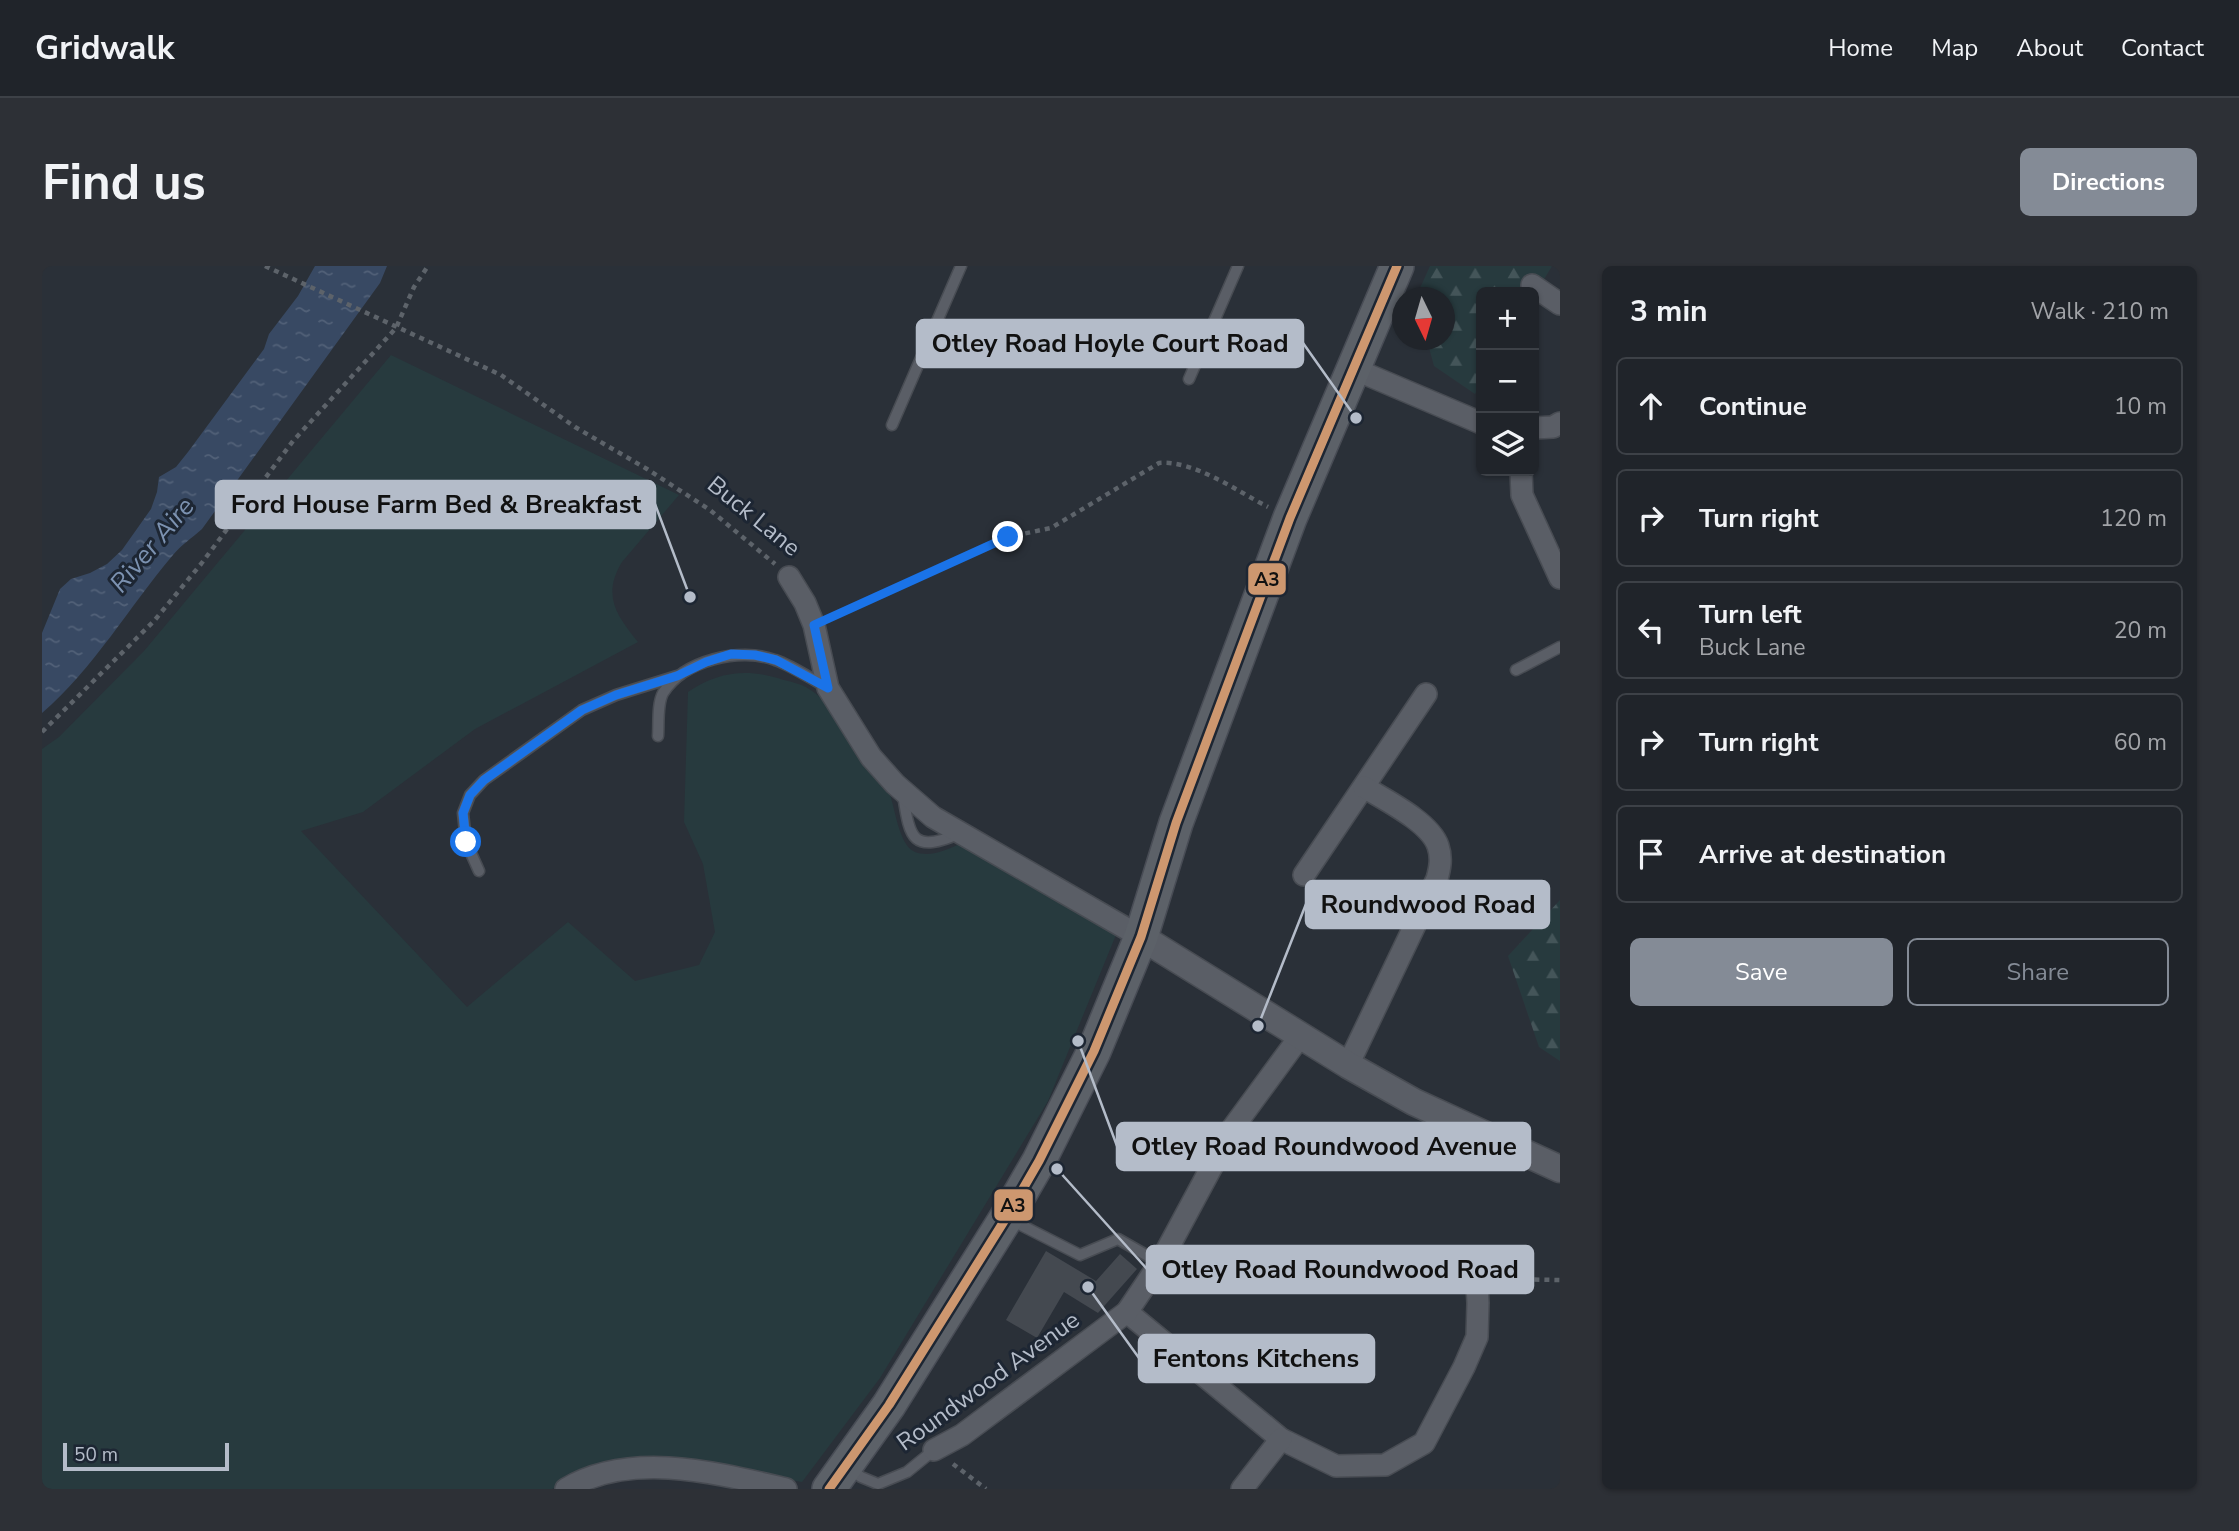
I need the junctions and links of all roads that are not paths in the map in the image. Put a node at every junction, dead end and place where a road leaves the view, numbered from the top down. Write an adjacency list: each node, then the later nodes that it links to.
1 (961, 266): 10 (lane)
2 (1238, 266): 7 (lane)
3 (1397, 266): 6 (main road)
4 (1532, 285): 5 (street)
5 (1560, 304)
6 (1354, 369): 8 (street); 24 (main road)
7 (1189, 379)
8 (1476, 421)
9 (1560, 423): 11 (street)
10 (892, 425)
11 (1539, 428)
12 (1521, 476): 14 (street)
13 (789, 577): 18 (street, Buck Lane)
14 (1560, 578)
15 (1560, 647): 16 (lane)
16 (1516, 670)
17 (677, 676): 18 (lane); 20 (lane); 22 (lane)
18 (828, 688): 24 (street, Buck Lane)
19 (1426, 694): 21 (street)
20 (658, 736)
21 (1364, 787): 23 (street); 26 (street)
22 (479, 871)
23 (1304, 875)
24 (1141, 937): 25 (street); 28 (main road)
25 (1301, 1035): 26 (street); 29 (street, Roundwood Avenue)
26 (1348, 1065): 27 (street)
27 (1560, 1169)
28 (1006, 1218): 29 (lane); 34 (main road)
29 (1160, 1263): 31 (street, Roundwood Avenue)
30 (1476, 1267): 32 (street)
31 (1127, 1312): 32 (street); 33 (street, Roundwood Avenue)
32 (1281, 1439): 37 (street)
33 (934, 1450): 34 (lane, Roundwood Avenue)
34 (837, 1477)
35 (566, 1489): 36 (street)
36 (786, 1489)
37 (1242, 1489)

